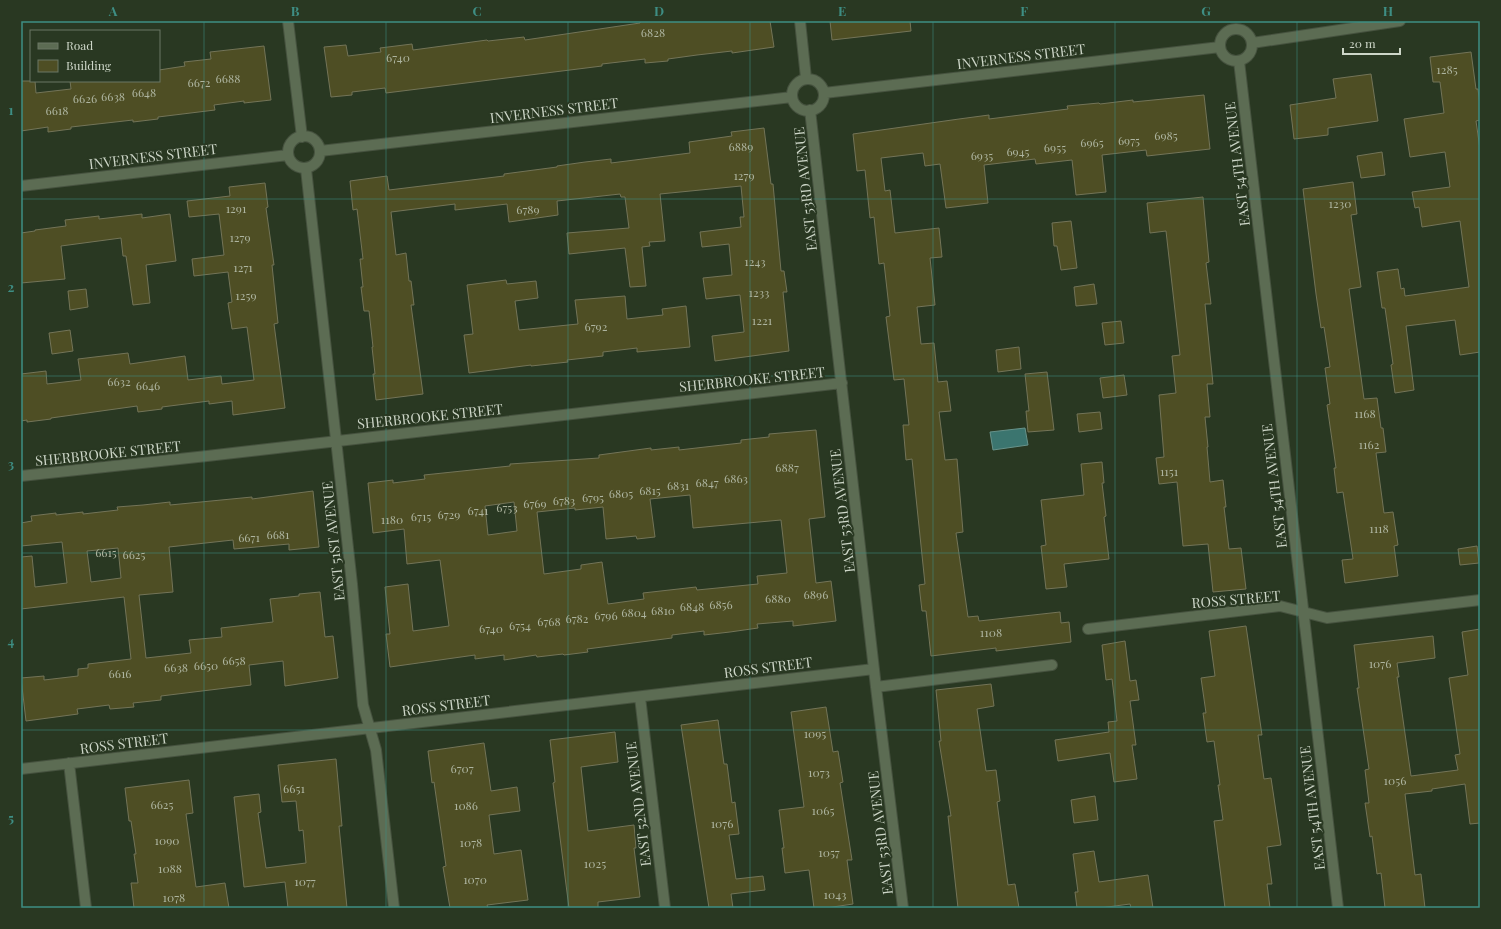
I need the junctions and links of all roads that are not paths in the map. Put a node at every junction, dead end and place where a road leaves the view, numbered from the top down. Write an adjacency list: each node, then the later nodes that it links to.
1 (288, 21): 12 (street)
2 (800, 21): 8 (street)
3 (1400, 21): 5 (street)
4 (1235, 25): 5 (street); 6 (street)
5 (1252, 43): 7 (street)
6 (1220, 47): 7 (street); 9 (street, INVERNESS STREET)
7 (1239, 61): 21 (street, EAST 54TH AVENUE)
8 (806, 78): 9 (street); 10 (street)
9 (824, 93): 11 (street)
10 (792, 97): 11 (street); 13 (street, INVERNESS STREET)
11 (810, 110): 17 (street, EAST 53RD AVENUE)
12 (302, 137): 13 (street); 14 (street)
13 (320, 151): 15 (street)
14 (288, 155): 15 (street); 16 (street, INVERNESS STREET)
15 (306, 169): 18 (street, EAST 51ST AVENUE)
16 (21, 186)
17 (842, 383): 18 (street, SHERBROOKE STREET); 24 (street, EAST 53RD AVENUE)
18 (336, 441): 19 (street, SHERBROOKE STREET); 27 (street, EAST 51ST AVENUE)
19 (21, 476)
20 (1480, 600): 21 (street, ROSS STREET)
21 (1303, 612): 22 (street, ROSS STREET); 34 (street, EAST 54TH AVENUE)
22 (1088, 629)
23 (1052, 665): 25 (street)
24 (874, 669): 25 (street, EAST 53RD AVENUE); 26 (street, ROSS STREET)
25 (876, 687): 33 (street, EAST 53RD AVENUE)
26 (640, 696): 27 (street, ROSS STREET); 32 (street, EAST 52ND AVENUE)
27 (369, 728): 28 (street, ROSS STREET); 31 (street, EAST 51ST AVENUE)
28 (69, 763): 29 (street, ROSS STREET); 30 (street)
29 (21, 769)
30 (86, 908)
31 (394, 908)
32 (665, 908)
33 (903, 908)
34 (1338, 908)

